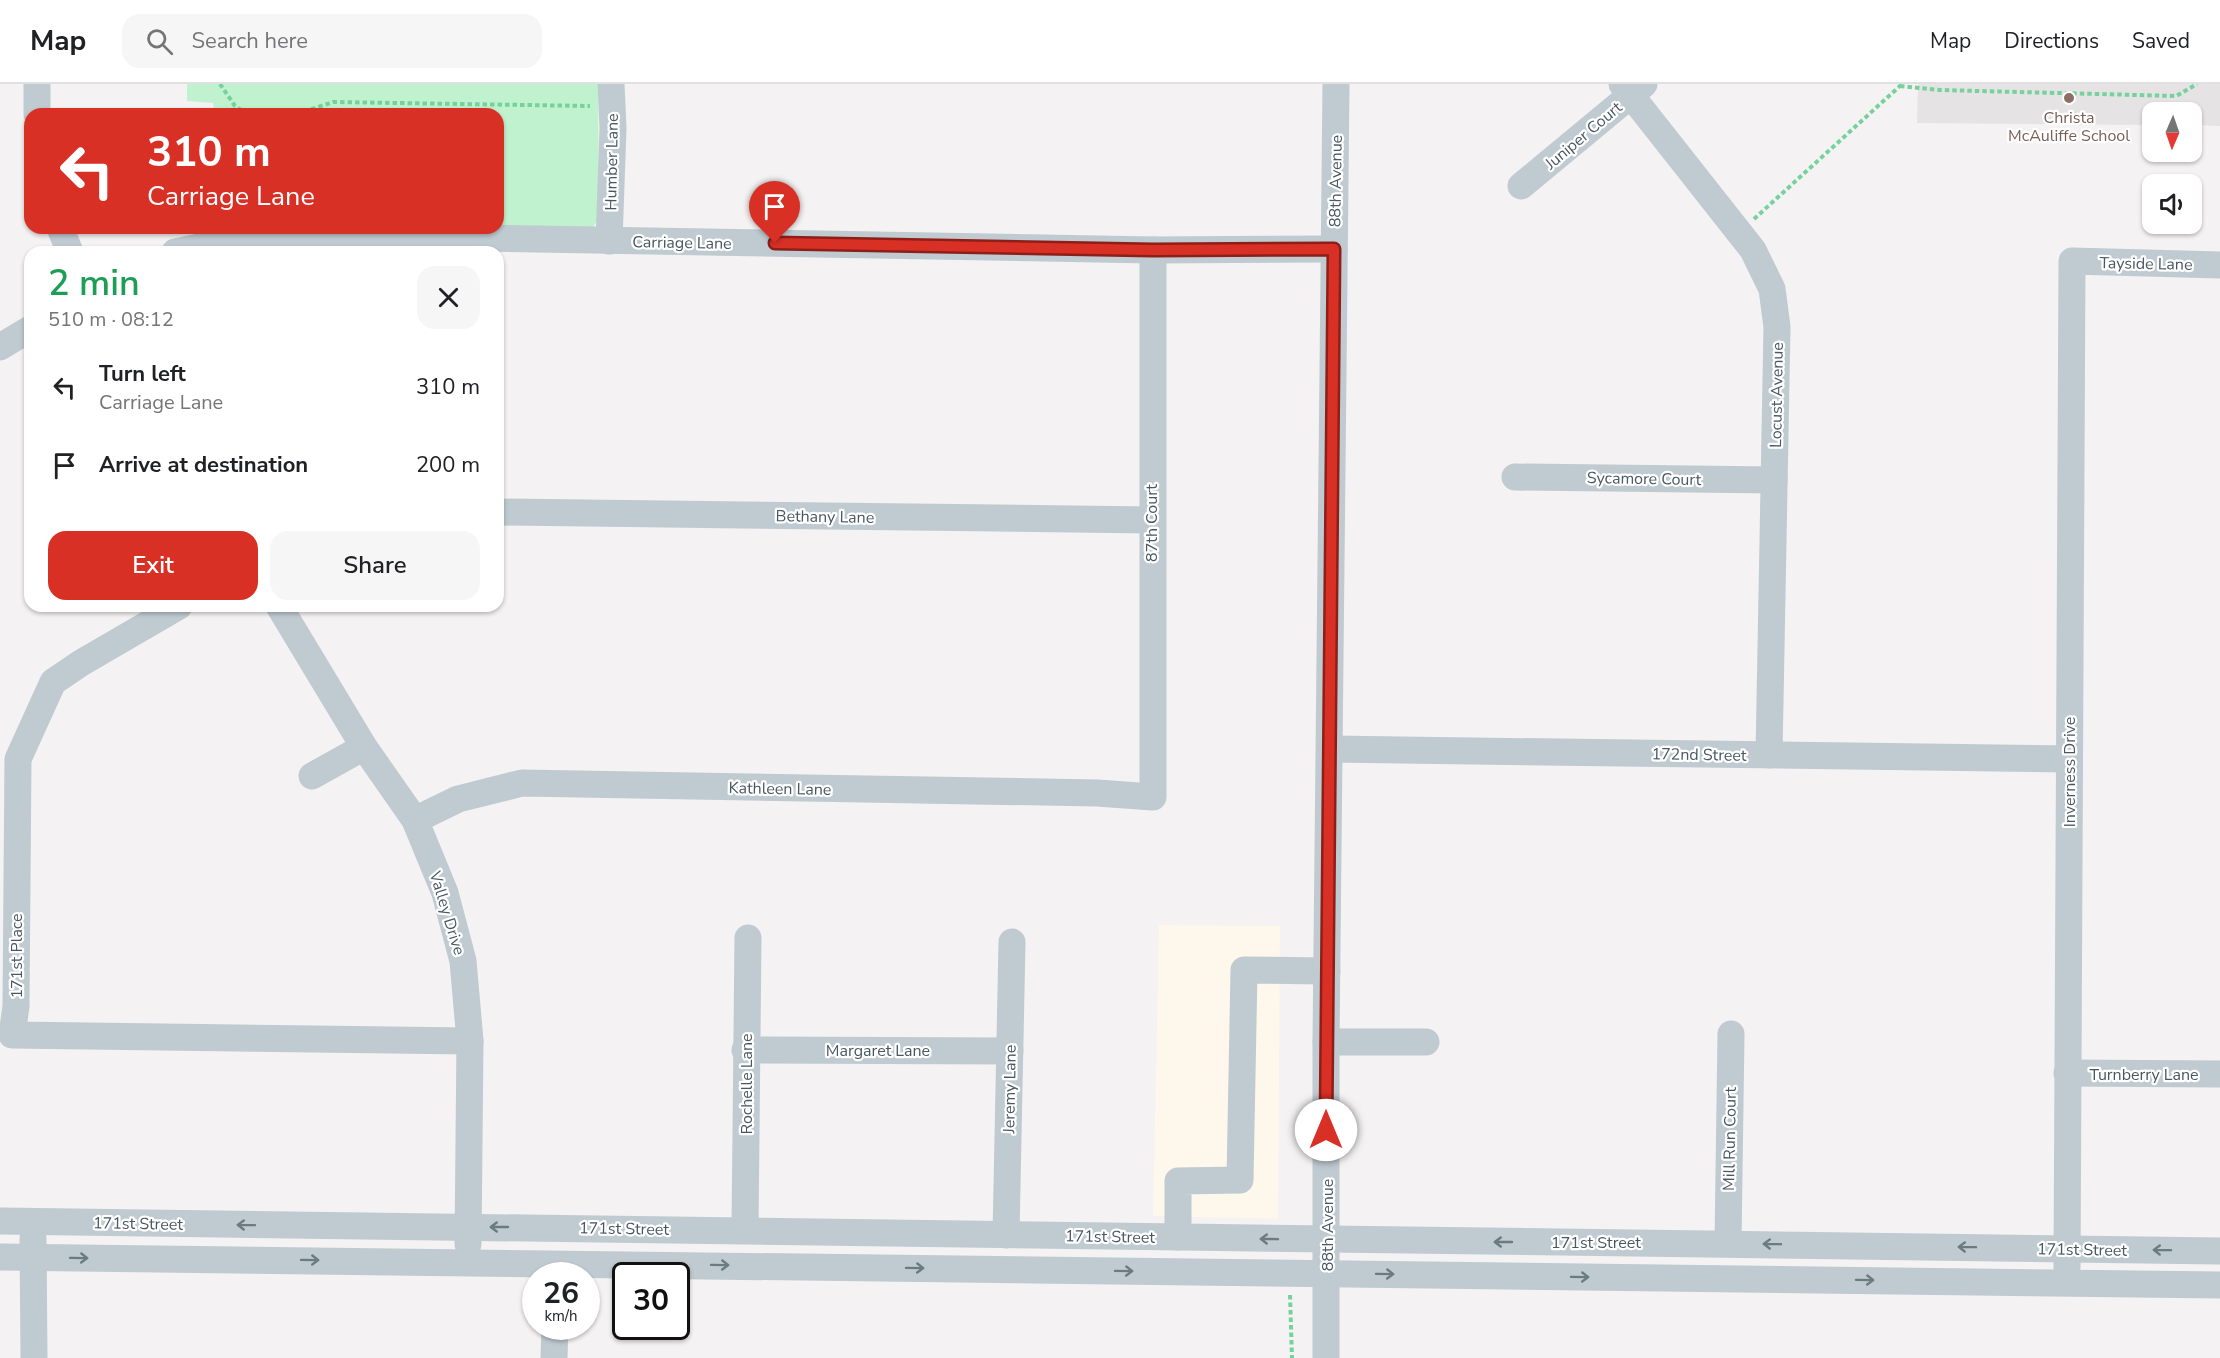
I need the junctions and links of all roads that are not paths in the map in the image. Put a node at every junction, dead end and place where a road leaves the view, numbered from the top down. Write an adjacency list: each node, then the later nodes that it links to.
1 (37, 84): 5 (street)
2 (1336, 84): 9 (street, 88th Avenue)
3 (1633, 87): 6 (street, Juniper Court); 16 (street, Locust Avenue)
4 (611, 95): 7 (street, Humber Lane)
5 (37, 108)
6 (1521, 186)
7 (609, 241): 8 (street, Carriage Lane); 10 (street, Carriage Lane)
8 (204, 246)
9 (1334, 249): 10 (street, Carriage Lane); 22 (street, 88th Avenue)
10 (1153, 250): 18 (street, 87th Court)
11 (2072, 261): 12 (street, Tayside Lane); 24 (street, Inverness Drive)
12 (2220, 265)
13 (24, 333): 14 (street)
14 (0, 347)
15 (1515, 477): 16 (street, Sycamore Court)
16 (1774, 480): 23 (street, Locust Avenue)
17 (504, 512): 18 (street, Bethany Lane)
18 (1151, 520): 26 (street, 87th Court)
19 (169, 612): 32 (street, 171st Place)
20 (283, 612): 21 (street, Valley Drive)
21 (364, 747): 25 (street); 27 (street, Valley Drive)
22 (1330, 749): 23 (street, 172nd Street); 30 (street, 88th Avenue)
23 (1769, 755): 24 (street, 172nd Street)
24 (2069, 759): 37 (street, Inverness Drive)
25 (312, 776)
26 (1153, 797): 27 (street, Kathleen Lane)
27 (415, 820): 32 (street, Valley Drive)
28 (748, 938): 35 (street, Rochelle Lane)
29 (1012, 942): 36 (street, Jeremy Lane)
30 (1327, 971): 33 (street, 88th Avenue); 45 (street)
31 (1731, 1034): 47 (street, Mill Run Court)
32 (470, 1041): 41 (street, Valley Drive)
33 (1326, 1042): 34 (street); 46 (street, 88th Avenue)
34 (1426, 1042)
35 (746, 1050): 36 (street, Margaret Lane); 43 (street, Rochelle Lane)
36 (1010, 1051): 44 (street, Jeremy Lane)
37 (2067, 1073): 38 (street, Turnberry Lane); 48 (street, Inverness Drive)
38 (2220, 1074)
39 (0, 1221): 40 (street, 171st Street)
40 (33, 1222): 41 (street, 171st Street, one-way to 40); 51 (street)
41 (468, 1227): 42 (street, 171st Street, one-way to 41); 52 (street, Valley Drive)
42 (557, 1227): 43 (street, 171st Street); 53 (street)
43 (745, 1229): 44 (street, 171st Street)
44 (1006, 1235): 45 (street, 171st Street)
45 (1178, 1237): 46 (street, 171st Street, one-way to 45)
46 (1327, 1240): 47 (street, 171st Street, one-way to 46); 56 (street, 88th Avenue)
47 (1728, 1243): 48 (street, 171st Street, one-way to 47)
48 (2067, 1249): 49 (street, 171st Street, one-way to 48); 57 (street, Inverness Drive)
49 (2220, 1251)
50 (0, 1257): 51 (street, 171st Street)
51 (33, 1257): 52 (street, 171st Street, one-way to 52); 60 (street)
52 (468, 1262): 54 (street, 171st Street)
53 (557, 1262)
54 (522, 1266)
55 (600, 1269): 56 (street, 171st Street, one-way to 56)
56 (1327, 1274): 57 (street, 171st Street, one-way to 57); 62 (street, 88th Avenue)
57 (2067, 1283): 58 (street, 171st Street)
58 (2220, 1285)
59 (555, 1340): 61 (street)
60 (34, 1358)
61 (554, 1358)
62 (1326, 1358)

